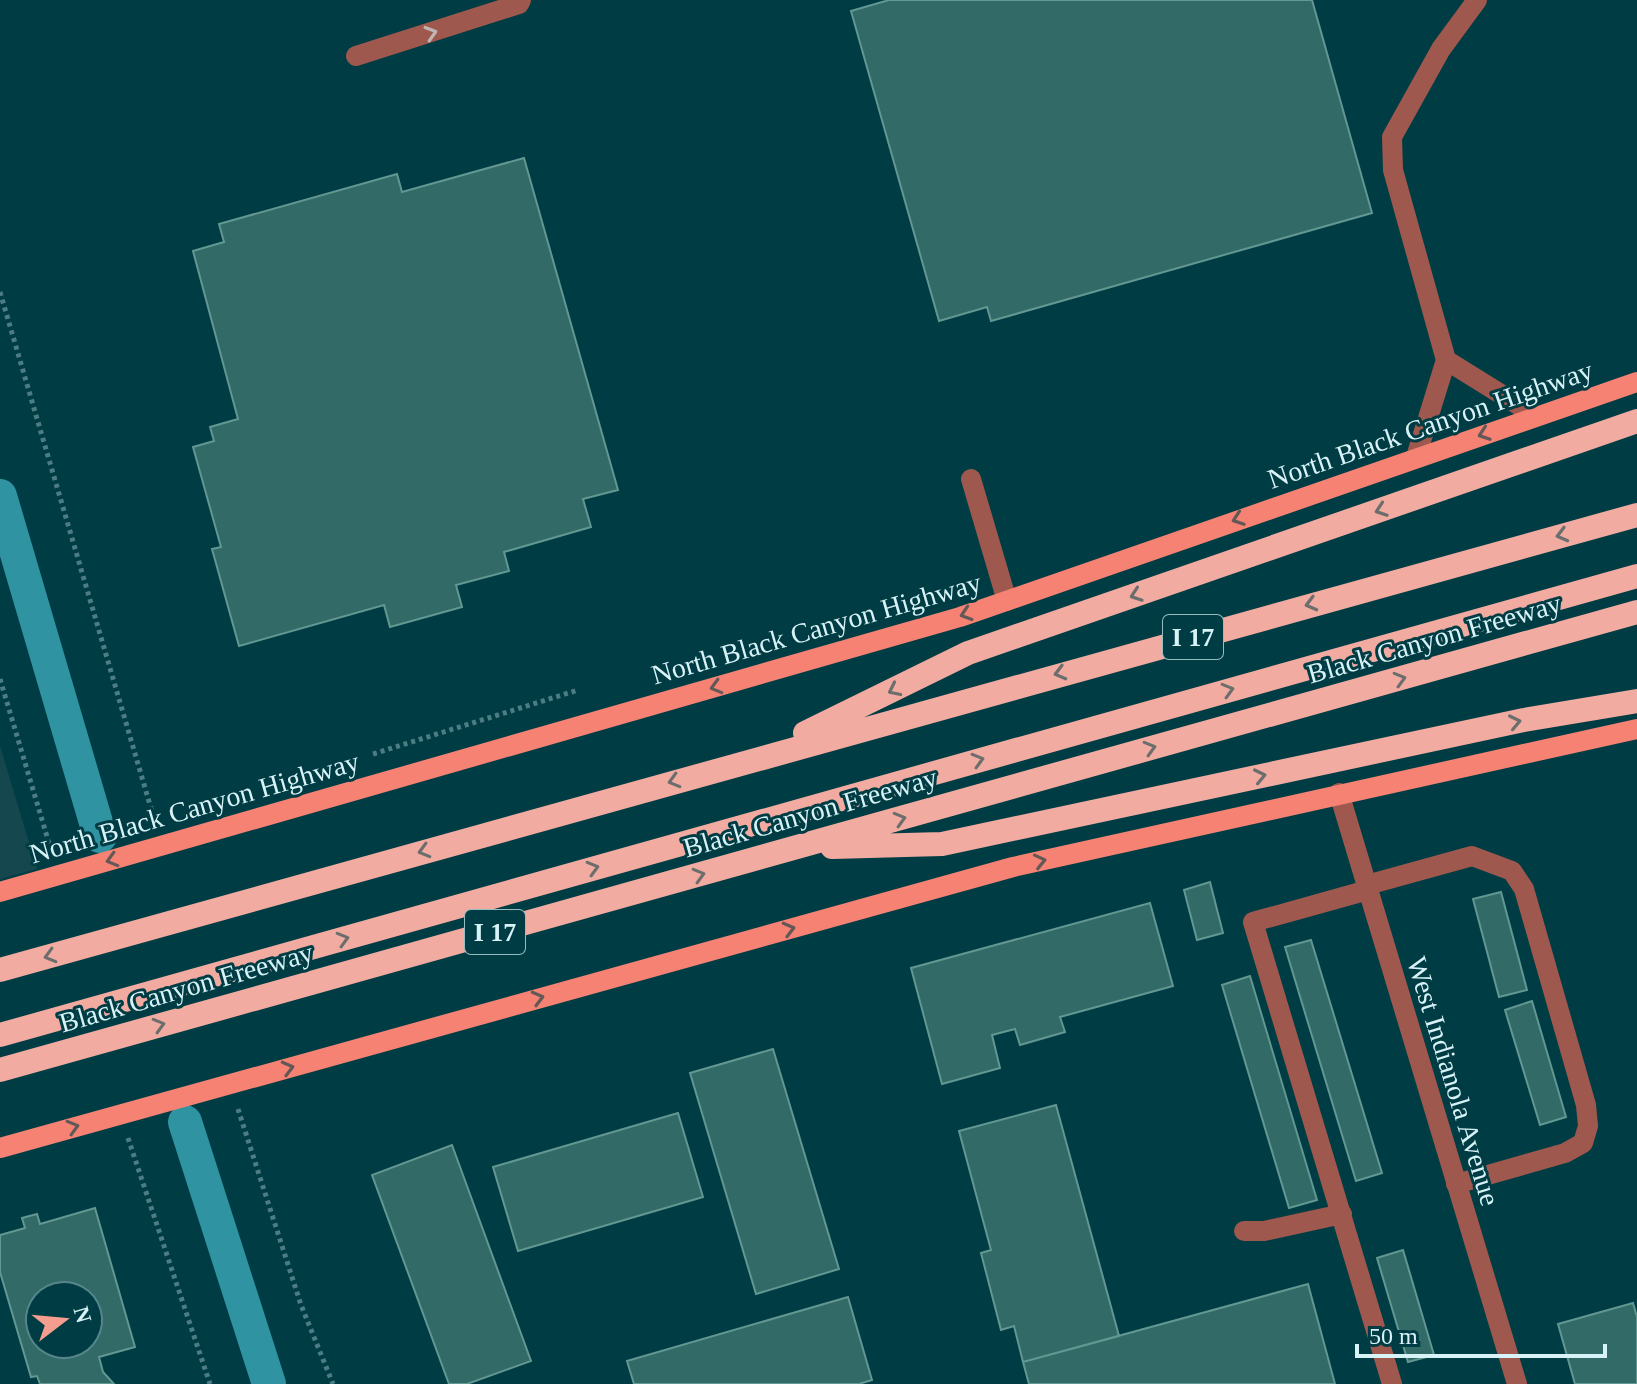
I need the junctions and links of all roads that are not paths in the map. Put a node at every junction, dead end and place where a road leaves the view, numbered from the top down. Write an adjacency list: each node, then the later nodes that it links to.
1 (521, 0): 3 (street, one-way to 1)
2 (1477, 0): 4 (street)
3 (356, 56)
4 (1446, 360): 6 (street); 8 (street)
5 (1637, 382): 6 (main road, North Black Canyon Highway)
6 (1536, 416): 8 (main road, North Black Canyon Highway, one-way to 8)
7 (1637, 421): 16 (highway, one-way to 16)
8 (1416, 457): 12 (main road, North Black Canyon Highway, one-way to 12)
9 (971, 479): 12 (street)
10 (1637, 515): 16 (highway, I 17, one-way to 16)
11 (1637, 576): 22 (highway, one-way to 11)
12 (1007, 601): 20 (main road, North Black Canyon Highway, one-way to 20)
13 (1637, 612): 18 (highway, Black Canyon Freeway / I 17, one-way to 13)
14 (1637, 701): 18 (highway, one-way to 14)
15 (1637, 729): 17 (main road)
16 (750, 760): 21 (highway, I 17, one-way to 21)
17 (1339, 793): 19 (street, West Indianola Avenue); 24 (main road, one-way to 17)
18 (798, 848): 23 (highway, Black Canyon Freeway / I 17, one-way to 18)
19 (1367, 888): 25 (street, West Indianola Avenue); 25 (street); 26 (street)
20 (0, 892)
21 (0, 970)
22 (0, 1035)
23 (0, 1070)
24 (0, 1148)
25 (1456, 1184): 29 (street, West Indianola Avenue)
26 (1342, 1214): 27 (street); 28 (street)
27 (1244, 1231)
28 (1392, 1384)
29 (1517, 1384)

